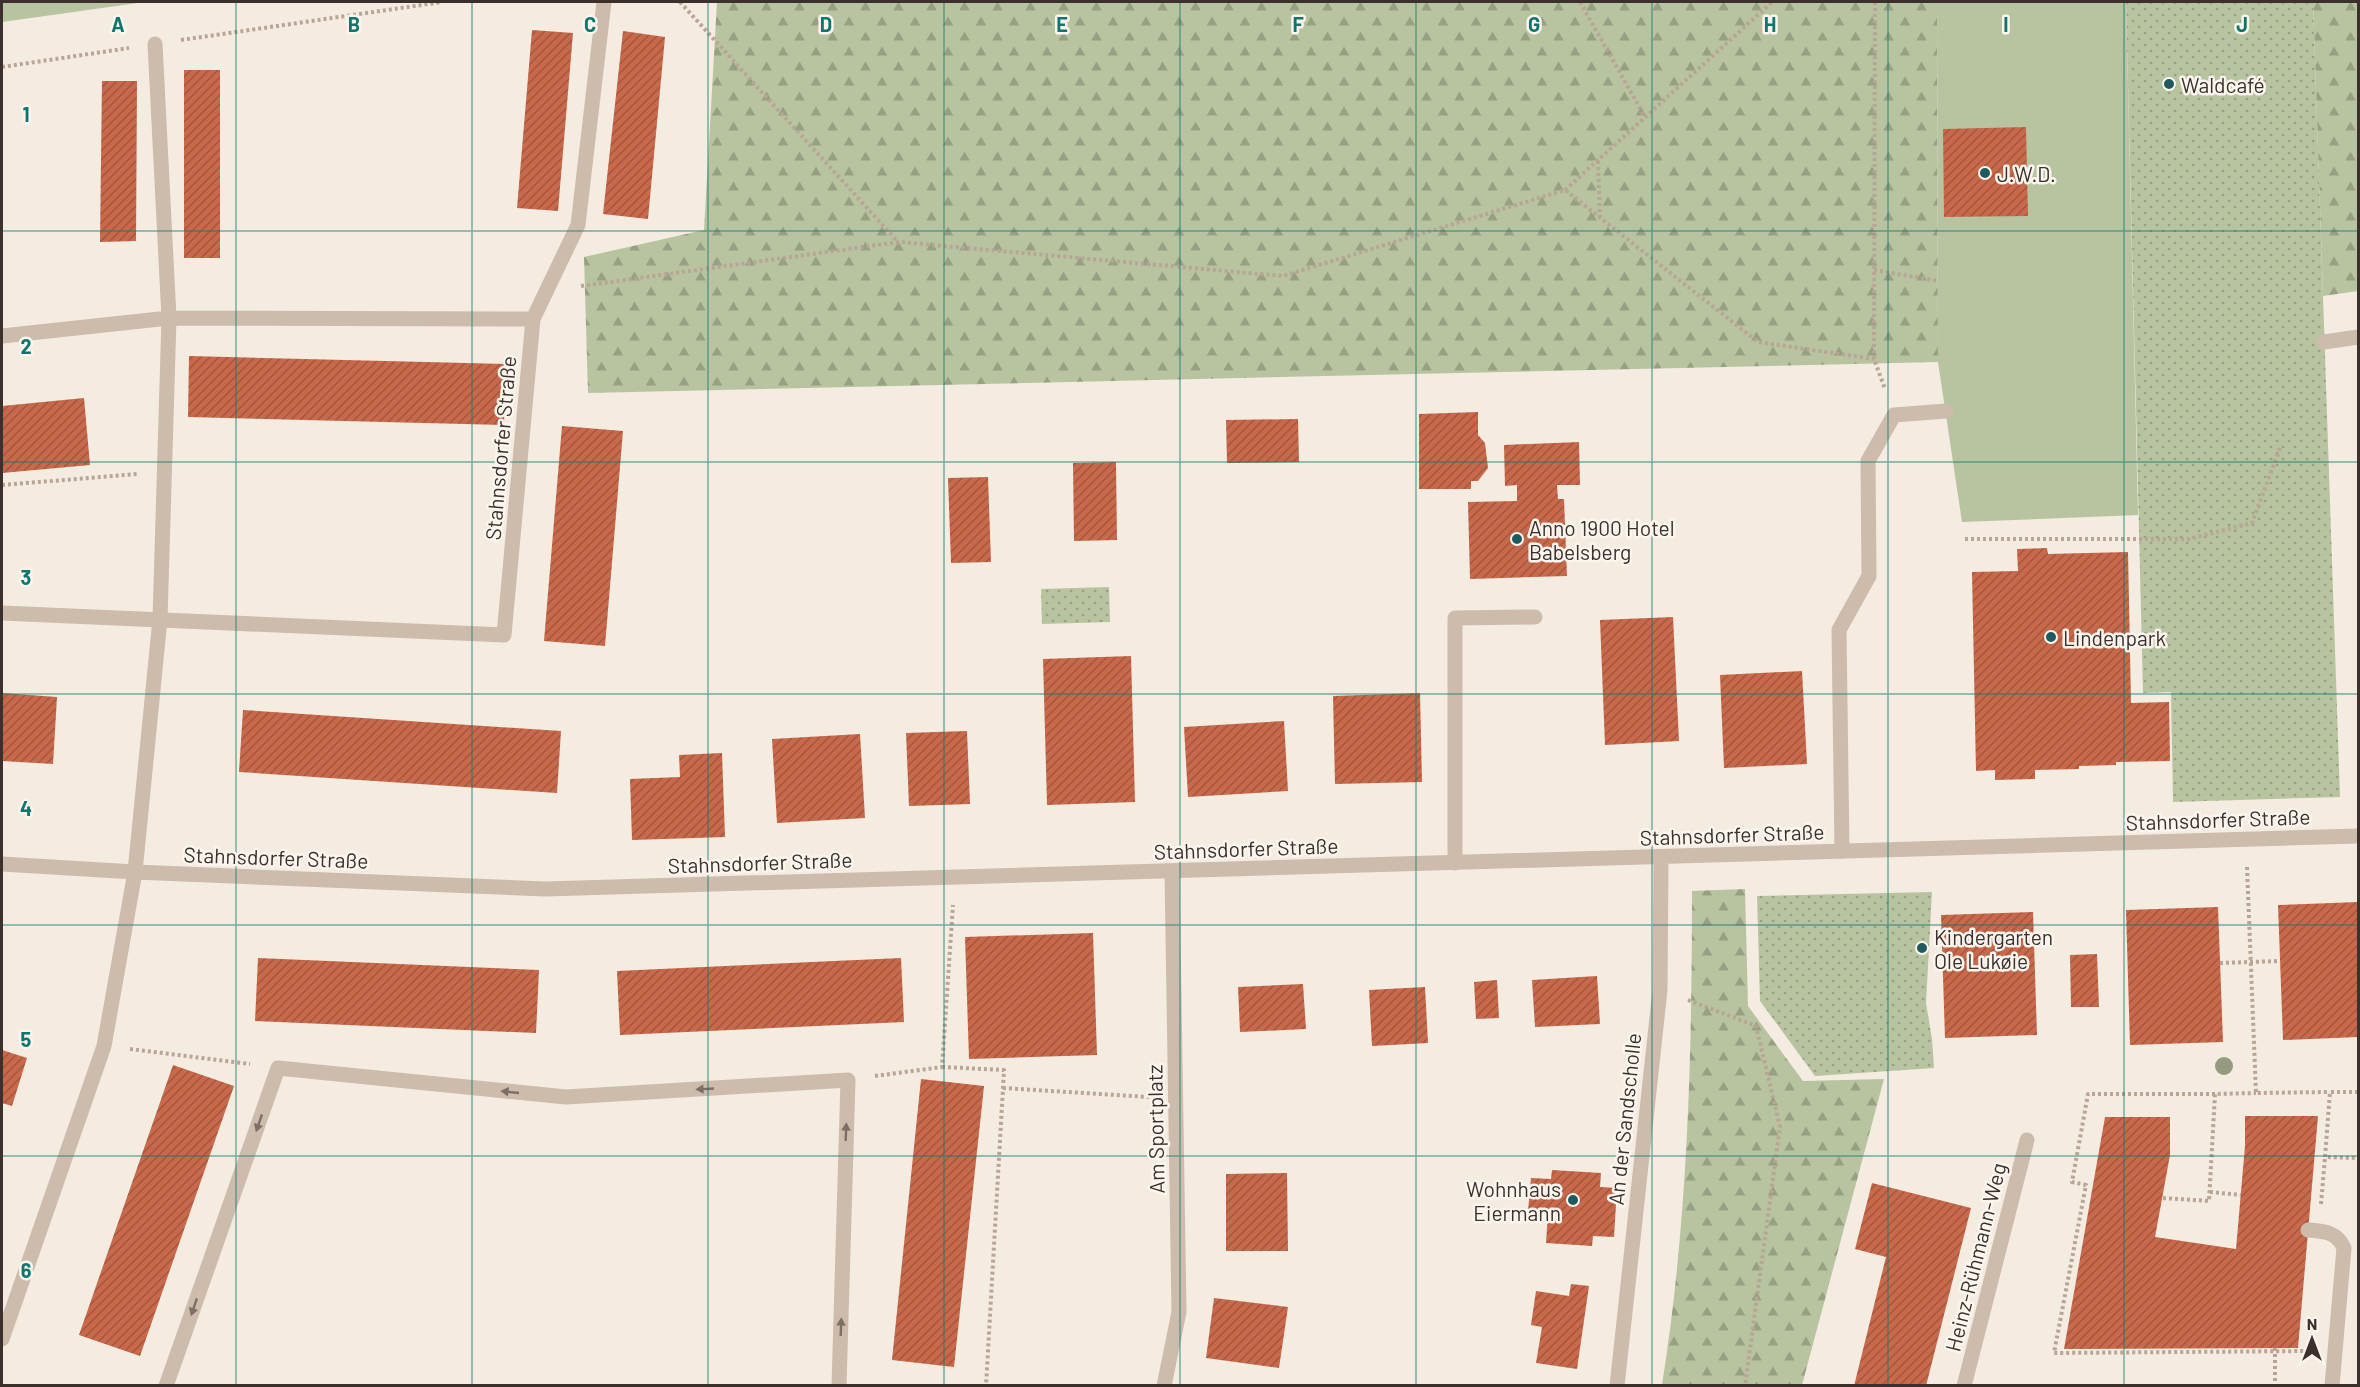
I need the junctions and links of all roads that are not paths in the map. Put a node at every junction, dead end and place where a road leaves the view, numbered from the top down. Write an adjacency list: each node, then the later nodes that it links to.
1 (604, 2): 4 (street)
2 (155, 44): 3 (street)
3 (169, 318): 4 (street); 5 (street); 11 (street)
4 (533, 320): 11 (street, Stahnsdorfer Straße)
5 (2, 336)
6 (2358, 337): 7 (street)
7 (2324, 342)
8 (1946, 411): 13 (street)
9 (2, 613): 11 (street, Stahnsdorfer Straße)
10 (1535, 617): 15 (street)
11 (160, 619): 18 (street)
12 (2358, 836): 13 (street, Stahnsdorfer Straße)
13 (1842, 851): 14 (street, Stahnsdorfer Straße)
14 (1661, 857): 15 (street, Stahnsdorfer Straße); 25 (street, An der Sandscholle)
15 (1455, 863): 17 (street, Stahnsdorfer Straße)
16 (2, 864): 18 (street, Stahnsdorfer Straße)
17 (1172, 871): 18 (street, Stahnsdorfer Straße); 24 (street, Am Sportplatz)
18 (135, 872): 21 (street)
19 (2027, 1140): 26 (street, Heinz-Rühmann-Weg)
20 (2308, 1230): 27 (street)
21 (2, 1339)
22 (166, 1386): 23 (street, one-way to 22)
23 (839, 1386)
24 (1164, 1386)
25 (1617, 1386)
26 (1964, 1386)
27 (2332, 1386)

